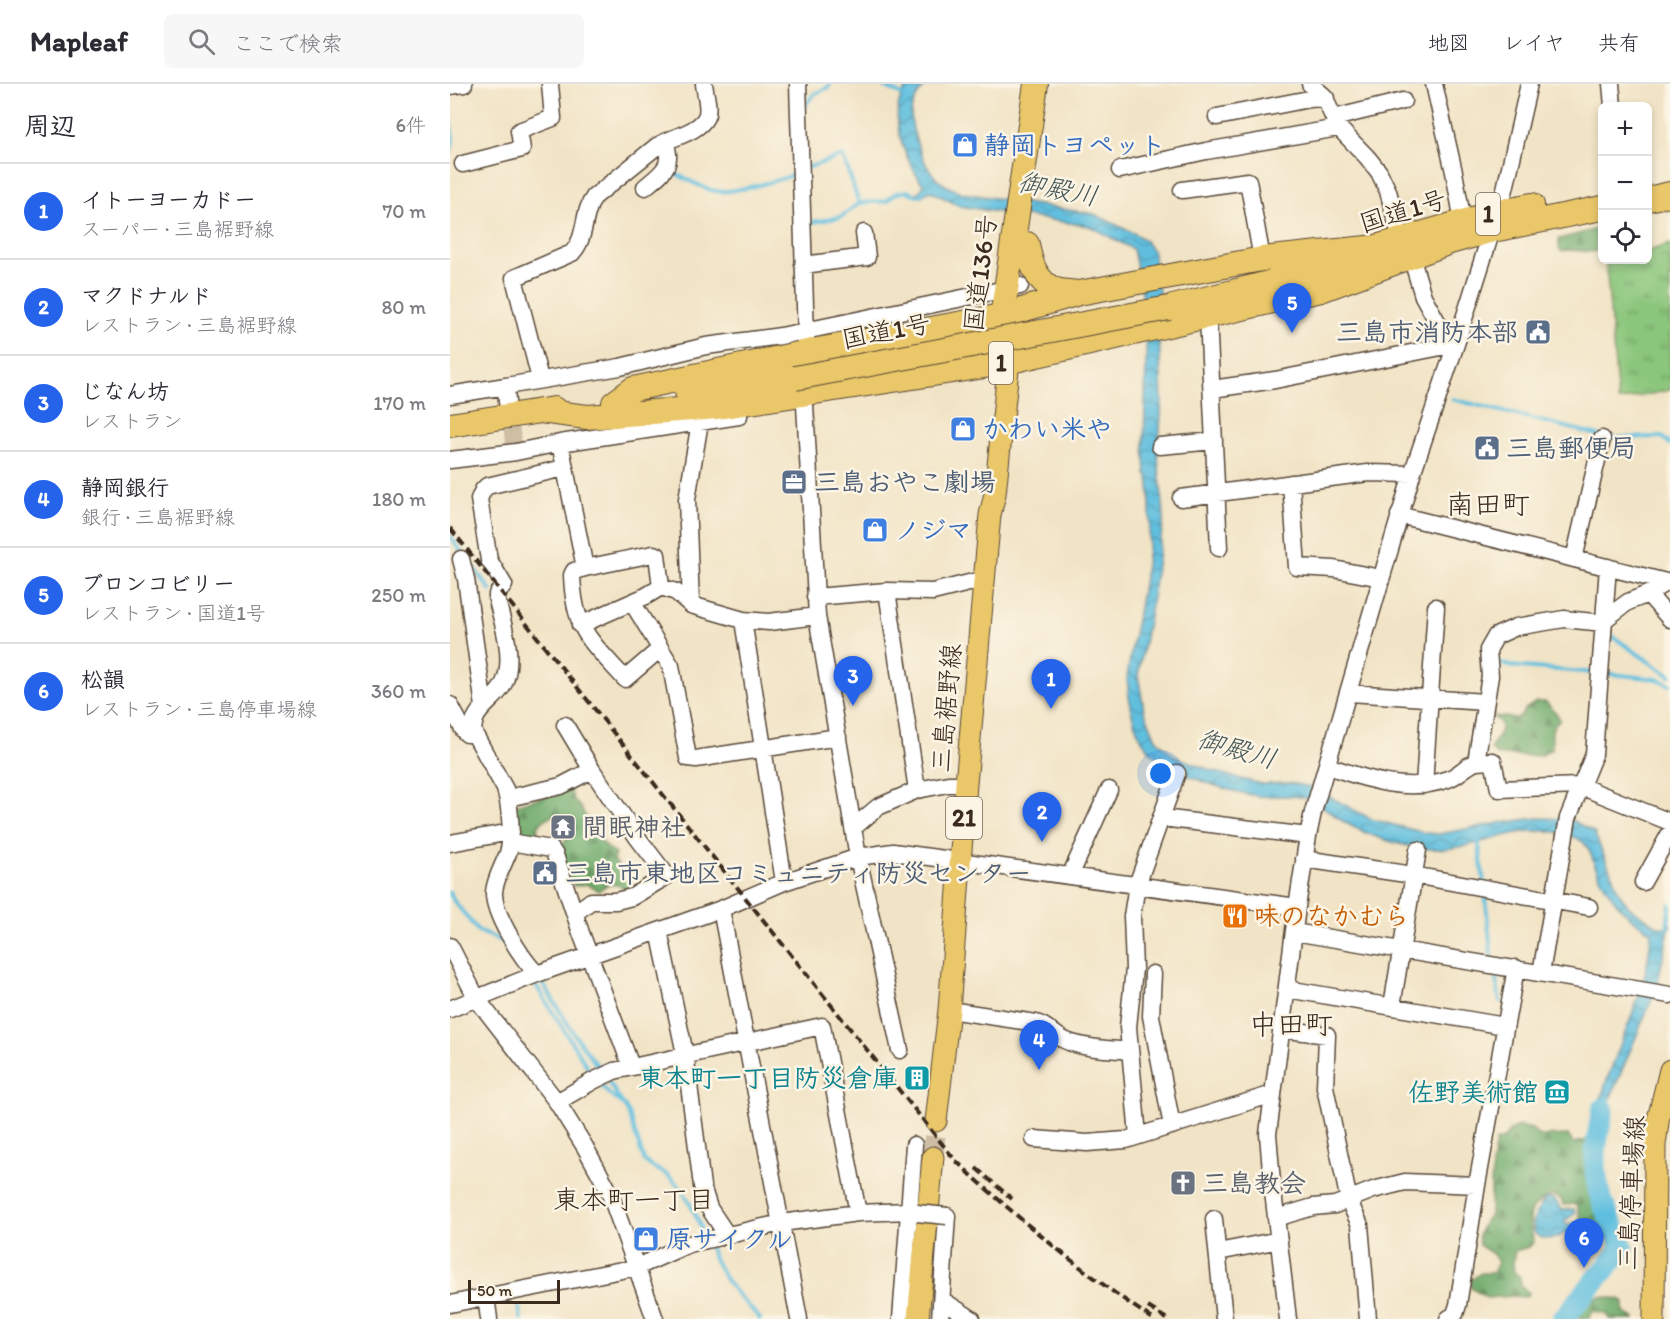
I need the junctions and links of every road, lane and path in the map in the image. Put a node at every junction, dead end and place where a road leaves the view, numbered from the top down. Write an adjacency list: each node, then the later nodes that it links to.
1 (464, 84): 11 (street)
2 (550, 84): 18 (street)
3 (704, 84): 17 (street)
4 (798, 84): 33 (street)
5 (1036, 84): 35 (highway, 国道136号)
6 (1050, 84): 29 (highway, 国道136号)
7 (1310, 84): 12 (street)
8 (1434, 84): 27 (street)
9 (1529, 84): 26 (street)
10 (1611, 84): 14 (street)
11 (450, 86)
12 (1326, 98): 15 (street); 16 (street)
13 (1403, 101): 16 (street)
14 (1613, 102)
15 (1217, 117)
16 (1336, 123): 19 (street); 31 (street)
17 (665, 142): 21 (street); 43 (street)
18 (462, 164)
19 (1120, 170)
20 (1664, 184): 24 (highway)
21 (645, 187)
22 (1182, 190): 32 (street)
23 (1598, 193): 26 (highway, 1)
24 (1652, 195)
25 (1598, 208): 26 (highway, 1)
26 (1495, 221): 27 (highway, 1); 40 (street)
27 (1457, 232): 31 (highway, 1); 34 (highway, 国道1号 / 1)
28 (864, 233): 33 (street)
29 (1026, 244): 35 (highway, 国道136号); 36 (highway, 1)
30 (1376, 247): 31 (highway, 国道1号 / 1); 32 (highway, 1); 34 (highway, 国道1号 / 1)
31 (1406, 248): 38 (highway, 1); 40 (street)
32 (1262, 259): 36 (highway, 1)
33 (803, 265): 39 (street)
34 (1328, 267): 46 (highway, 国道1号 / 1, bridge)
35 (1012, 287): 37 (highway, 国道136号); 39 (street)
36 (1079, 293): 37 (highway, 1)
37 (1009, 314): 41 (highway, 国道136号); 46 (highway, 1)
38 (1208, 316): 41 (highway, 1); 44 (street)
39 (806, 334): 43 (street)
40 (1453, 345): 44 (street); 57 (street)
41 (1004, 362): 42 (highway, 1); 68 (main road, 三島裾野線 / 21)
42 (942, 372): 47 (street); 48 (highway, 1)
43 (540, 379): 45 (street)
44 (1212, 389): 52 (street)
45 (450, 394)
46 (614, 403): 48 (highway, 国道1号 / 1)
47 (805, 405): 49 (street); 73 (street)
48 (540, 411): 50 (highway, 国道1号 / 1)
49 (700, 422): 53 (street); 75 (street)
50 (450, 425)
51 (1602, 439): 63 (street)
52 (1214, 441): 54 (street); 59 (street)
53 (560, 443): 55 (street); 56 (street)
54 (1160, 446)
55 (450, 460)
56 (564, 468): 66 (street); 86 (street)
57 (1412, 474): 58 (street); 61 (street)
58 (1291, 483): 59 (street); 67 (street)
59 (1216, 493): 60 (street); 62 (street)
60 (1181, 498)
61 (1400, 515): 63 (street); 67 (street)
62 (1219, 548)
63 (1574, 558): 65 (street)
64 (461, 559): 86 (street)
65 (1608, 567): 69 (street); 80 (street)
66 (585, 568): 70 (street); 81 (street)
67 (1381, 578): 83 (street)
68 (984, 579): 71 (street); 96 (main road, 三島裾野線 / 21)
69 (1668, 583): 72 (street)
70 (661, 587): 74 (street); 75 (street)
71 (887, 591): 73 (street); 99 (street)
72 (1648, 594): 78 (street); 80 (street)
73 (815, 597): 77 (street)
74 (632, 602): 81 (street); 82 (street)
75 (691, 605): 79 (street)
76 (1436, 607): 84 (street)
77 (817, 616): 79 (street); 90 (street)
78 (1670, 619)
79 (743, 620): 91 (street)
80 (1604, 621): 85 (street); 98 (street)
81 (580, 625): 82 (street)
82 (660, 649): 91 (street)
83 (1350, 693): 84 (street); 93 (street)
84 (1429, 698): 85 (street); 97 (street)
85 (1485, 702): 92 (street)
86 (483, 704): 89 (street)
87 (450, 705): 89 (street)
88 (565, 725): 94 (street)
89 (474, 733): 101 (street)
90 (838, 737): 91 (street); 104 (street)
91 (762, 747): 115 (street)
92 (1476, 762): 97 (street); 98 (street)
93 (1328, 766): 97 (street); 106 (street)
94 (592, 770): 101 (street); 122 (street)
95 (1177, 773): 102 (street)
96 (966, 784): 99 (street); 112 (main road, 三島裾野線 / 21)
97 (1424, 785)
98 (1580, 786): 103 (street); 118 (street)
99 (917, 790): 104 (street)
100 (1109, 790): 114 (street)
101 (508, 798): 107 (street)
102 (1162, 818): 106 (street); 117 (street)
103 (1670, 822)
104 (853, 828): 110 (street)
105 (1670, 833): 116 (street)
106 (1308, 836): 111 (street)
107 (510, 837): 108 (street); 122 (street); 130 (street)
108 (450, 843)
109 (1418, 850): 113 (street)
110 (858, 857): 112 (street); 115 (street); 141 (street)
111 (1304, 859): 113 (street); 119 (street)
112 (961, 862): 114 (street); 137 (main road, 三島裾野線 / 21)
113 (1413, 875): 118 (street); 126 (street)
114 (1070, 876): 117 (street)
115 (784, 882): 121 (street)
116 (1643, 882)
117 (1137, 885): 119 (street); 142 (street)
118 (1553, 901): 120 (street); 129 (street)
119 (1297, 907): 124 (street)
120 (1589, 907)
121 (721, 909): 123 (street); 140 (street)
122 (575, 913): 127 (street)
123 (659, 931): 127 (street); 143 (street)
124 (1294, 932): 126 (street); 132 (street)
125 (450, 946): 134 (street)
126 (1401, 949): 128 (street); 135 (street)
127 (590, 955): 130 (street); 144 (street)
128 (1516, 969): 129 (street); 138 (street)
129 (1541, 973): 133 (street)
130 (537, 974): 134 (street)
131 (1153, 974): 149 (street)
132 (1287, 989): 135 (street); 139 (street)
133 (1670, 994)
134 (477, 999): 136 (street); 147 (street)
135 (1392, 1006): 138 (street)
136 (450, 1009)
137 (949, 1010): 142 (street); 148 (main road, 三島裾野線 / 21)
138 (1505, 1026): 154 (street)
139 (1281, 1029): 146 (street); 155 (street)
140 (747, 1043): 143 (street); 157 (street); 160 (street)
141 (900, 1050)
142 (1130, 1051): 150 (street)
143 (685, 1054): 144 (street); 161 (street)
144 (631, 1066): 147 (street)
145 (1670, 1070): 179 (main road, 三島停車場線)
146 (1273, 1094): 149 (street); 158 (street)
147 (556, 1102): 164 (street)
148 (936, 1121)
149 (1172, 1126): 150 (street)
150 (1138, 1136): 151 (street)
151 (1034, 1139)
152 (914, 1145): 156 (street)
153 (933, 1157): 173 (main road)
154 (1477, 1185): 155 (street); 168 (street)
155 (1348, 1201): 158 (street); 178 (street)
156 (912, 1212): 157 (street); 166 (street, bridge); 172 (street)
157 (858, 1214): 160 (street)
158 (1276, 1218): 162 (street)
159 (1214, 1219): 163 (street)
160 (781, 1223): 161 (street); 171 (street)
161 (727, 1235): 164 (street)
162 (1279, 1240): 163 (street); 177 (street)
163 (1218, 1252): 176 (street)
164 (637, 1267): 165 (street); 170 (street)
165 (486, 1296): 167 (street); 169 (street)
166 (942, 1300): 174 (street); 175 (street)
167 (450, 1304)
168 (1457, 1314)
169 (489, 1319)
170 (655, 1319)
171 (799, 1319)
172 (901, 1319)
173 (918, 1319)
174 (940, 1319)
175 (972, 1319)
176 (1224, 1319)
177 (1288, 1319)
178 (1368, 1319)
179 (1654, 1319)

